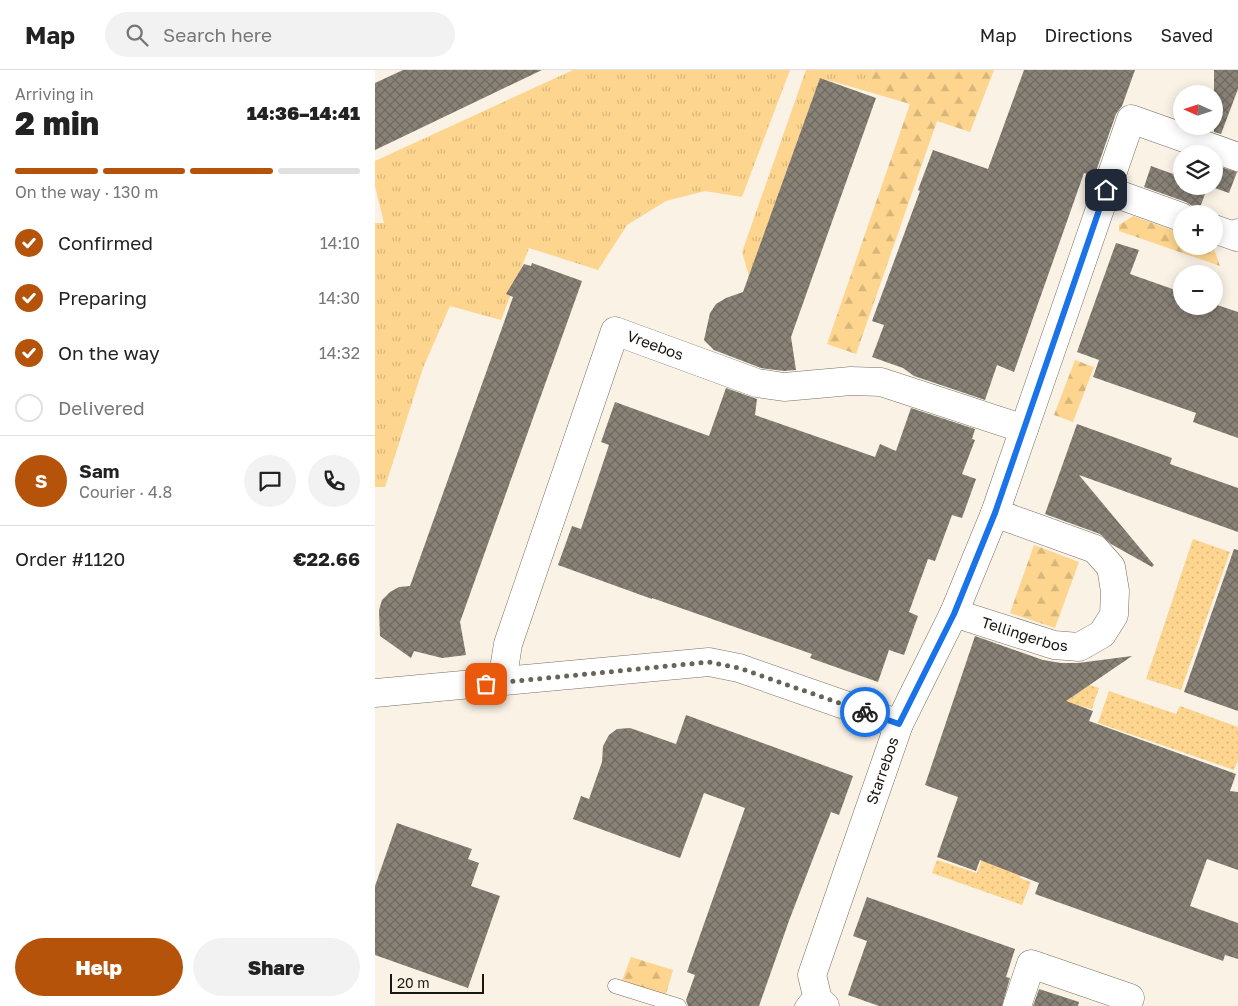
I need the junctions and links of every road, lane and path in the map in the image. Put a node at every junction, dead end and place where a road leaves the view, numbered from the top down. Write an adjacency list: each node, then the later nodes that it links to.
1 (1238, 156): 2 (street, Starrebos)
2 (1106, 190): 3 (street); 6 (street, Starrebos)
3 (1173, 214)
4 (1223, 232): 5 (street)
5 (1238, 233)
6 (1023, 429): 7 (street, Starrebos); 9 (street, Vreebos)
7 (995, 513): 8 (street, Starrebos); 8 (street, Tellingerbos)
8 (954, 614): 11 (street, Starrebos)
9 (502, 682): 10 (street); 11 (street)
10 (375, 693)
11 (899, 724): 13 (street, Starrebos)
12 (615, 986): 14 (lane)
13 (814, 1000)
14 (679, 1006)
15 (1017, 1006): 16 (street)
16 (1126, 1006)

